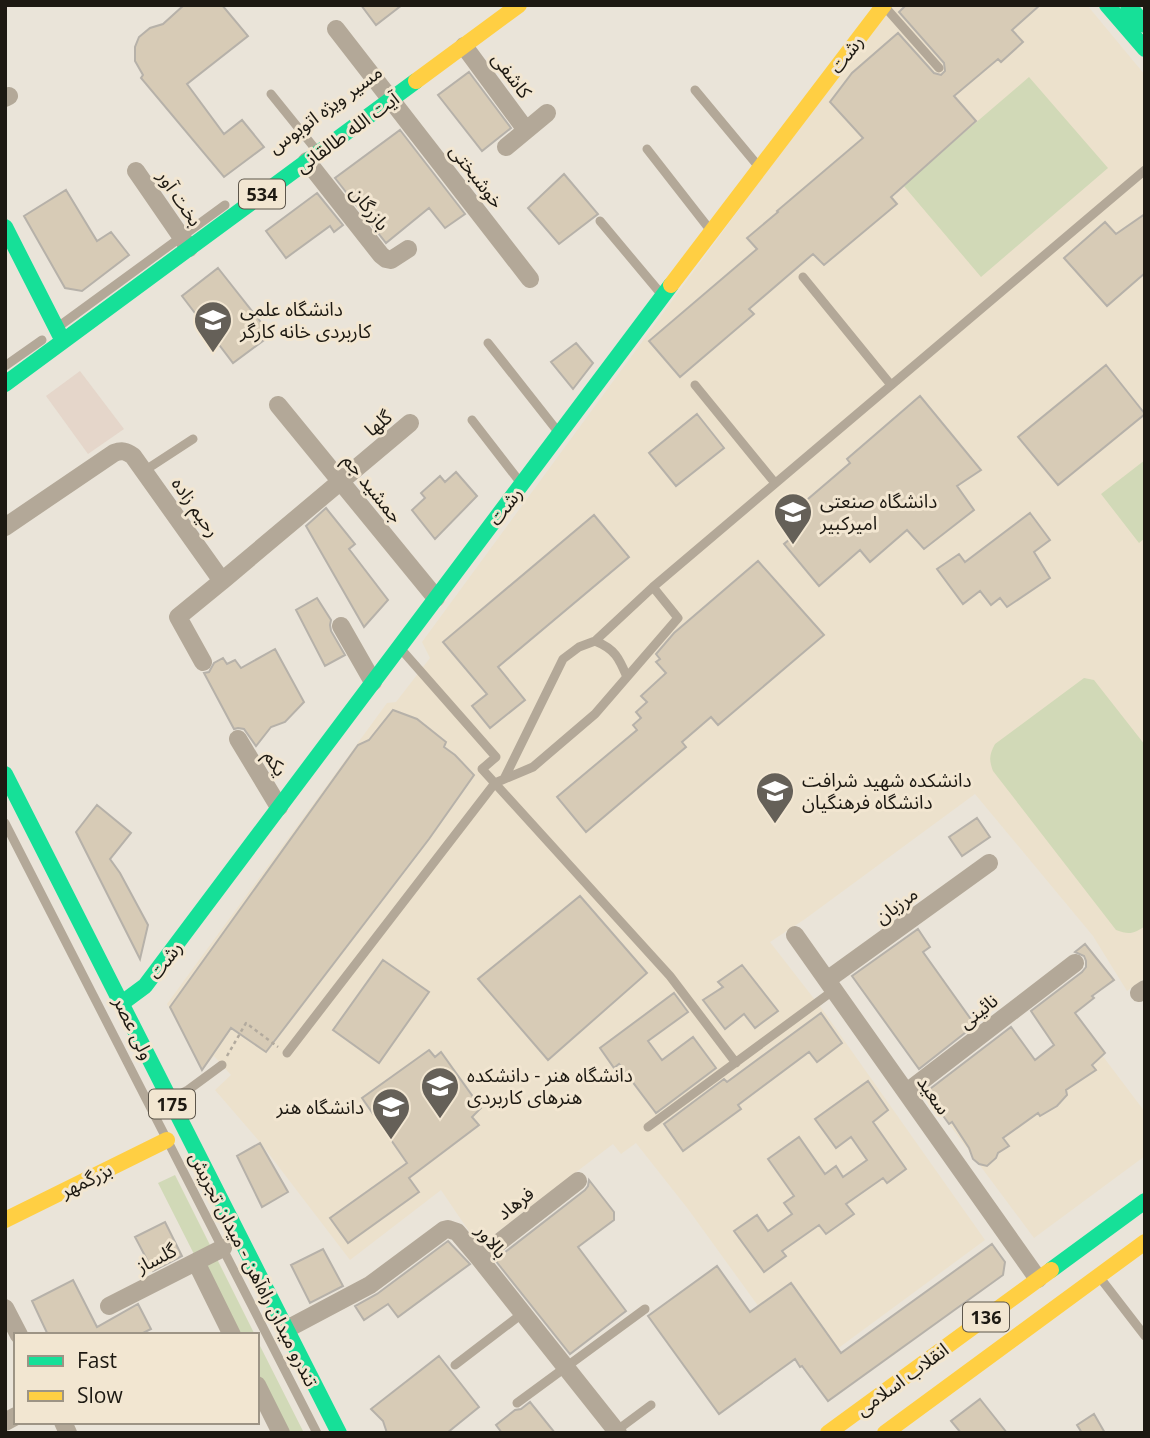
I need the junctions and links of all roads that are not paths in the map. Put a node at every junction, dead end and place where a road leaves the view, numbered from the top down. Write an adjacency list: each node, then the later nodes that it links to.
1 (519, 5): 7 (main road, آیت الله طالقانی / 534)
2 (884, 5): 9 (lane); 19 (main road, رشت)
3 (1108, 5): 8 (main road)
4 (1128, 5): 5 (main road)
5 (1145, 24)
6 (336, 29): 11 (street, خوشبختی)
7 (464, 46): 11 (main road, آیت الله طالقانی / 534); 14 (street, کاشفی)
8 (1145, 49)
9 (939, 68)
10 (695, 90): 19 (lane)
11 (385, 92): 18 (main road, آیت الله طالقانی / 534); 29 (street, خوشبختی)
12 (271, 94): 18 (lane)
13 (547, 113): 14 (street)
14 (526, 130): 16 (street)
15 (321, 135): 18 (lane, مسیر ویژه اتوبوس)
16 (506, 147)
17 (648, 149): 25 (lane)
18 (309, 152): 26 (main road, آیت الله طالقانی / 534); 27 (street, بازرگان)
19 (760, 167): 25 (main road, رشت)
20 (136, 170): 26 (street, بخت آور)
21 (1145, 170): 36 (lane)
22 (235, 197): 26 (lane)
23 (600, 221): 30 (lane)
24 (5, 227): 31 (main road)
25 (712, 232): 30 (main road, رشت)
26 (185, 243): 31 (main road, آیت الله طالقانی / 534)
27 (408, 249)
28 (803, 278): 36 (lane)
29 (530, 279)
30 (663, 296): 40 (main road, رشت)
31 (60, 335): 33 (lane); 34 (main road, آیت الله طالقانی / 534)
32 (488, 343): 40 (lane)
33 (5, 366)
34 (5, 384)
35 (695, 385): 44 (lane)
36 (891, 385): 44 (lane)
37 (278, 405): 43 (street, جمشید جم)
38 (472, 420): 45 (lane)
39 (410, 423): 43 (street, گلها)
40 (559, 434): 45 (main road, رشت)
41 (193, 439): 42 (lane)
42 (144, 471): 46 (street, رحیم زاده); 47 (street, رحیم زاده)
43 (341, 481): 47 (street); 49 (street, جمشید جم)
44 (775, 483): 48 (lane)
45 (522, 484): 49 (main road, رشت)
46 (5, 527)
47 (222, 581): 53 (street)
48 (653, 587): 51 (lane); 54 (lane)
49 (436, 598): 52 (main road, رشت)
50 (341, 626): 55 (street)
51 (594, 641): 54 (lane); 58 (lane)
52 (399, 647): 55 (main road, رشت); 58 (lane)
53 (203, 662)
54 (627, 677): 58 (lane)
55 (373, 682): 59 (main road, رشت)
56 (237, 739): 59 (street, یکم)
57 (5, 774): 65 (main road, ولی عصر / 175)
58 (499, 781): 66 (lane); 67 (lane)
59 (279, 807): 65 (main road, رشت)
60 (5, 823): 73 (lane, تندرو میدان راه‌آهن - میدان تجریش)
61 (989, 863): 64 (street, مرزبان)
62 (795, 935): 64 (street, سعید)
63 (1075, 962): 69 (street, نائینی)
64 (830, 985): 67 (lane); 69 (street, سعید)
65 (122, 1003): 70 (main road, ولی عصر / 175)
66 (287, 1053)
67 (736, 1063): 71 (lane)
68 (222, 1065): 70 (lane)
69 (906, 1093): 83 (street, سعید)
70 (170, 1099): 72 (main road, ولی عصر / 175)
71 (648, 1127)
72 (185, 1130): 73 (main road, بزرگمهر); 88 (main road, ولی عصر / 175)
73 (167, 1140): 76 (main road, بزرگمهر); 79 (lane, تندرو میدان راه‌آهن - میدان تجریش)
74 (578, 1181): 80 (street, فرهاد)
75 (1145, 1200): 83 (main road, انقلاب اسلامی / 136)
76 (5, 1220)
77 (1145, 1230): 103 (lane)
78 (1145, 1242): 82 (main road, انقلاب اسلامی / 136)
79 (223, 1248): 81 (street, گلساز); 100 (lane, تندرو میدان راه‌آهن - میدان تجریش)
80 (479, 1258): 87 (street, بالاور); 88 (street, بالاور)
81 (196, 1262): 84 (street, گلساز); 90 (street)
82 (1099, 1276): 91 (lane); 97 (main road, انقلاب اسلامی / 136)
83 (1038, 1279): 102 (main road, انقلاب اسلامی / 136)
84 (108, 1306)
85 (5, 1308): 89 (street)
86 (645, 1309): 93 (lane)
87 (523, 1314): 92 (lane); 93 (street, بالاور)
88 (287, 1329): 101 (main road, ولی عصر / 175)
89 (18, 1333)
90 (231, 1333)
91 (1145, 1336)
92 (456, 1365)
93 (566, 1367): 95 (lane); 98 (street, بالاور)
94 (259, 1389): 99 (street)
95 (517, 1403)
96 (651, 1405): 98 (lane)
97 (903, 1428): 104 (main road, انقلاب اسلامی / 136)
98 (616, 1432)
99 (281, 1433)
100 (317, 1433)
101 (339, 1433)
102 (828, 1433)
103 (871, 1433)
104 (885, 1433)

